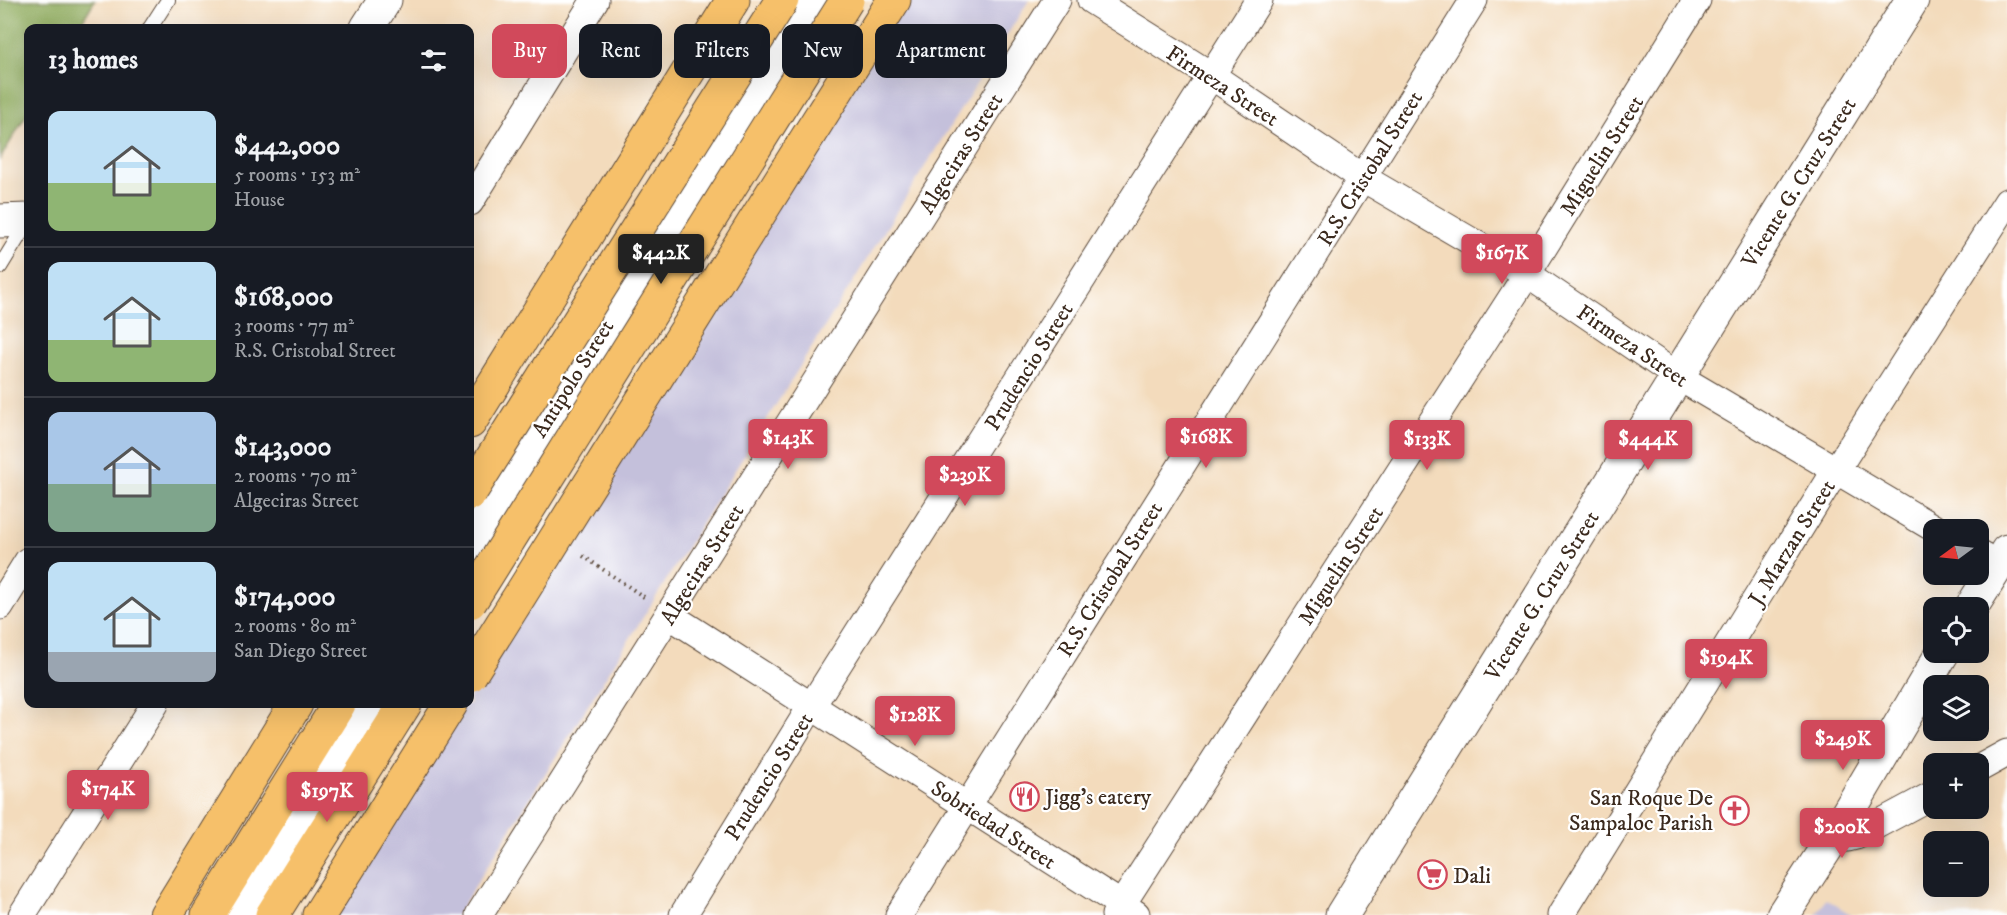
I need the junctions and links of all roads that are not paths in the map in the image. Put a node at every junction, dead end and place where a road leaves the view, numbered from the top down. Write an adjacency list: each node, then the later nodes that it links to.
1 (168, 0): 15 (lane)
2 (385, 0): 16 (street)
3 (595, 0): 19 (street)
4 (733, 0): 27 (highway)
5 (782, 0): 29 (highway, bridge)
6 (811, 0): 29 (street, Antipolo Street)
7 (847, 0): 34 (highway, bridge)
8 (894, 0): 39 (highway, bridge)
9 (1057, 0): 37 (street, Algeciras Street)
10 (1091, 0): 17 (street, Firmeza Street)
11 (1259, 0): 17 (street, Prudencio Street)
12 (1474, 0): 18 (street, R.S. Cristobal Street)
13 (1697, 0): 25 (street, Miguelin Street)
14 (1912, 0): 26 (street, Vicente G. Cruz Street)
15 (153, 24)
16 (370, 24)
17 (1212, 76): 18 (street, Firmeza Street); 40 (street, Prudencio Street)
18 (1363, 178): 25 (street, Firmeza Street); 50 (street, R.S. Cristobal Street)
19 (474, 196)
20 (2007, 202): 28 (street, J. Marzan Street)
21 (24, 220): 22 (street)
22 (0, 221)
23 (24, 227): 24 (lane)
24 (0, 267)
25 (1527, 274): 26 (street, Firmeza Street); 52 (street, Miguelin Street)
26 (1677, 376): 28 (street, Firmeza Street); 62 (street, Vicente G. Cruz Street)
27 (474, 416)
28 (1836, 470): 31 (street, Firmeza Street); 63 (street, J. Marzan Street)
29 (478, 494): 30 (street, Antipolo Street)
30 (474, 519)
31 (1923, 522)
32 (1994, 557): 35 (street)
33 (24, 567): 36 (street)
34 (474, 596)
35 (1976, 597)
36 (0, 606)
37 (669, 615): 40 (street, Sobriedad Street); 59 (street, Algeciras Street)
38 (1936, 663): 51 (street)
39 (474, 669)
40 (811, 707): 50 (street, Sobriedad Street); 60 (street, Prudencio Street)
41 (152, 708): 53 (street)
42 (294, 708): 54 (highway)
43 (337, 708): 55 (highway)
44 (369, 708): 56 (street)
45 (402, 708): 57 (highway)
46 (449, 708): 58 (highway)
47 (2007, 753): 48 (street)
48 (1989, 763)
49 (1923, 800): 51 (street)
50 (966, 806): 52 (street, Sobriedad Street); 61 (street, R.S. Cristobal Street)
51 (1836, 833): 64 (street)
52 (1124, 912)
53 (22, 915)
54 (166, 915)
55 (208, 915)
56 (240, 915)
57 (272, 915)
58 (319, 915)
59 (479, 915)
60 (683, 915)
61 (899, 915)
62 (1342, 915)
63 (1561, 915)
64 (1783, 915)

